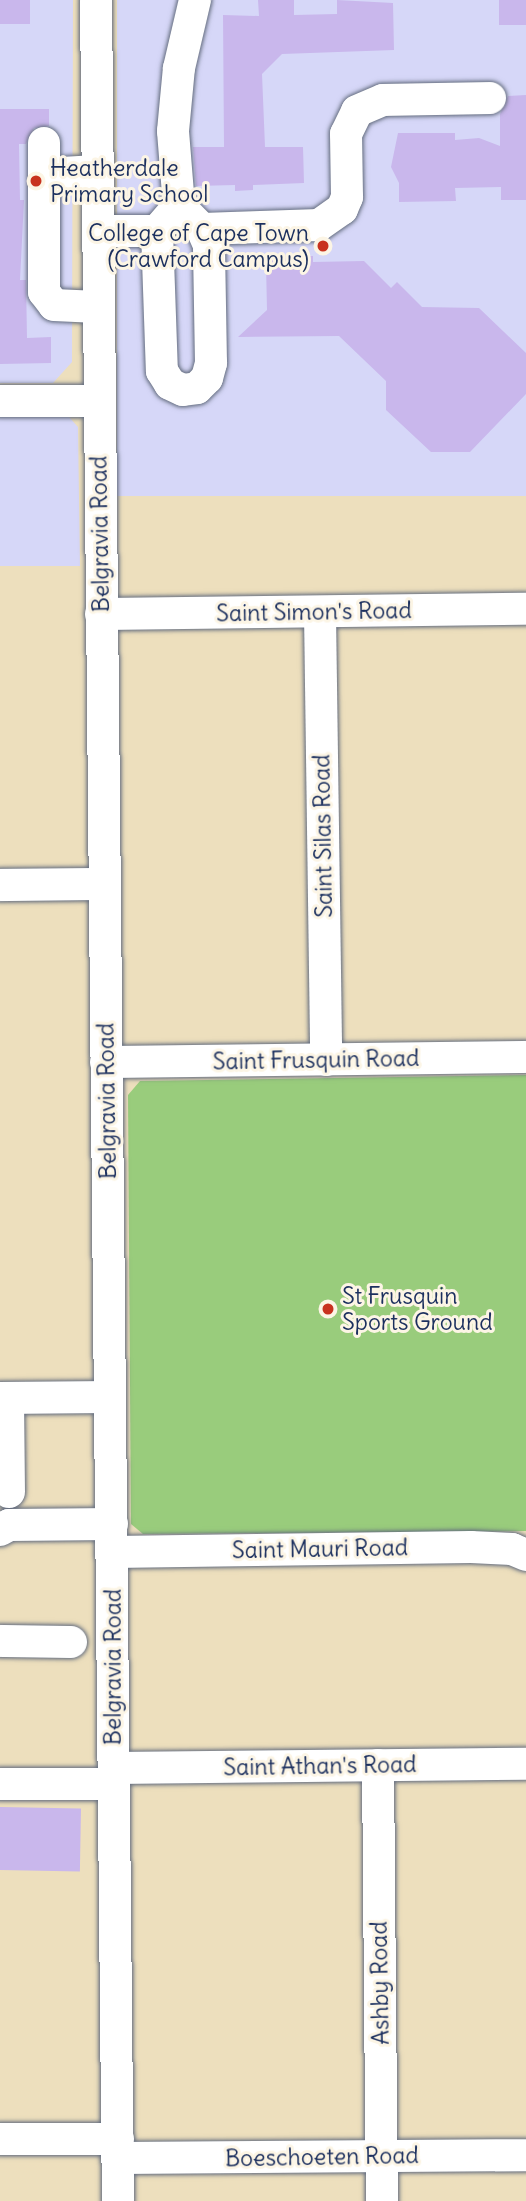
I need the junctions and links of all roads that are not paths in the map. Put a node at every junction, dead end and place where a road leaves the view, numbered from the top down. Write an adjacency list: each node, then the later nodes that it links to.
1 (96, 0): 5 (street, Belgravia Road)
2 (195, 0): 7 (street)
3 (490, 98): 8 (street)
4 (44, 143): 6 (street)
5 (97, 172): 6 (street); 9 (street, Belgravia Road)
6 (44, 174): 11 (street)
7 (179, 206): 8 (street); 10 (street)
8 (202, 229): 10 (street)
9 (98, 231): 10 (street); 11 (street, Belgravia Road)
10 (158, 231)
11 (98, 307): 13 (street, Belgravia Road)
12 (0, 401): 13 (street)
13 (98, 401): 16 (street, Belgravia Road)
14 (526, 609): 15 (street, Saint Simon's Road)
15 (320, 613): 16 (street, Saint Simon's Road); 20 (street, Saint Silas Road)
16 (101, 614): 17 (street, Belgravia Road)
17 (104, 884): 18 (street); 21 (street, Belgravia Road)
18 (0, 885)
19 (526, 1057): 20 (street, Saint Frusquin Road)
20 (326, 1060): 21 (street, Saint Frusquin Road)
21 (106, 1062): 22 (street, Belgravia Road)
22 (109, 1397): 23 (street); 26 (street, Belgravia Road)
23 (4, 1398): 24 (street)
24 (9, 1492)
25 (0, 1530): 26 (street, Saint Mauri Road)
26 (113, 1538): 27 (street, Saint Mauri Road); 32 (street, Belgravia Road)
27 (526, 1555)
28 (0, 1641): 29 (street)
29 (71, 1642)
30 (526, 1764): 31 (street, Saint Athan's Road)
31 (378, 1765): 32 (street, Saint Athan's Road); 37 (street, Ashby Road)
32 (114, 1776): 33 (street, Saint Athan's Road); 35 (street, Belgravia Road)
33 (0, 1784)
34 (0, 2139): 35 (street, Boeschoeten Road)
35 (118, 2148): 37 (street, Boeschoeten Road); 38 (street, Belgravia Road)
36 (526, 2155): 37 (street, Boeschoeten Road)
37 (382, 2156): 39 (street, Ashby Road)
38 (118, 2201)
39 (382, 2201)

